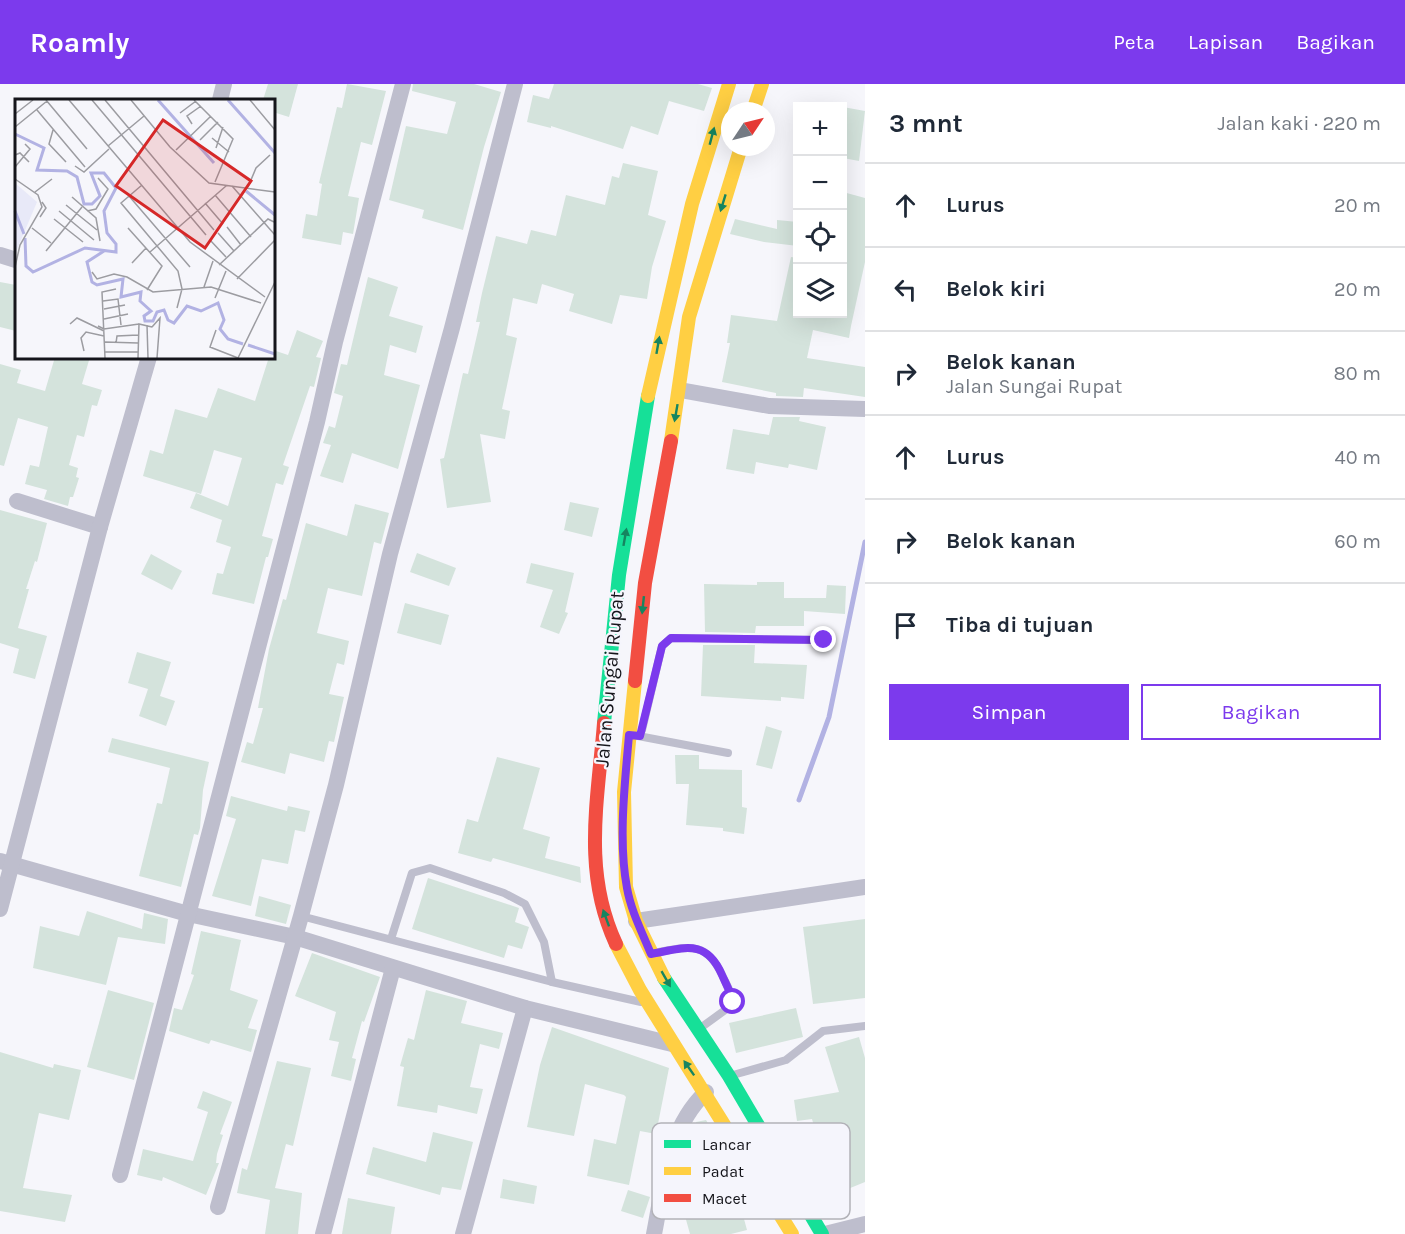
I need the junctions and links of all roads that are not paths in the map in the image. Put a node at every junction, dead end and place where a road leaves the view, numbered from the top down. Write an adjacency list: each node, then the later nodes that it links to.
1 (224, 84): 6 (street)
2 (403, 84): 24 (street)
3 (515, 84): 25 (street)
4 (729, 84): 16 (main road, Jalan Sungai Rupat, one-way to 4)
5 (762, 84): 7 (main road)
6 (220, 99)
7 (756, 102)
8 (738, 156): 12 (main road, Jalan Sungai Rupat, one-way to 12)
9 (0, 255): 10 (street)
10 (15, 260)
11 (149, 358): 15 (street)
12 (680, 390): 13 (street); 17 (main road, Jalan Sungai Rupat, one-way to 17)
13 (864, 409)
14 (17, 501): 15 (street)
15 (100, 527): 21 (street)
16 (619, 577): 17 (main road); 32 (main road, Jalan Sungai Rupat, one-way to 16)
17 (645, 583): 19 (main road, Jalan Sungai Rupat, one-way to 19)
18 (824, 640): 19 (lane)
19 (635, 736): 20 (lane); 26 (main road, Jalan Sungai Rupat)
20 (728, 753)
21 (6, 863): 23 (street); 24 (street)
22 (865, 887): 26 (street)
23 (0, 909)
24 (188, 914): 27 (street); 42 (street)
25 (301, 916): 27 (street); 28 (lane)
26 (636, 921): 29 (main road, Jalan Sungai Rupat)
27 (296, 937): 30 (street); 43 (street)
28 (391, 939): 31 (lane); 31 (lane)
29 (651, 954): 35 (main road, Jalan Sungai Rupat, one-way to 35); 35 (lane)
30 (393, 968): 33 (street); 48 (street)
31 (552, 982): 32 (lane)
32 (651, 1004): 36 (main road, Jalan Sungai Rupat)
33 (525, 1008): 36 (street); 49 (street)
34 (865, 1026): 37 (lane)
35 (699, 1029): 37 (main road, Jalan Sungai Rupat)
36 (672, 1044): 38 (main road, Jalan Sungai Rupat, one-way to 36)
37 (729, 1076): 41 (main road, Jalan Sungai Rupat)
38 (706, 1092): 39 (street); 40 (main road, Jalan Sungai Rupat)
39 (682, 1123)
40 (725, 1123)
41 (757, 1123)
42 (120, 1175)
43 (218, 1207)
44 (657, 1219): 50 (street)
45 (783, 1219): 51 (main road, Jalan Sungai Rupat)
46 (814, 1219): 52 (main road, Jalan Sungai Rupat)
47 (865, 1224): 52 (street)
48 (323, 1234)
49 (463, 1234)
50 (654, 1234)
51 (792, 1234)
52 (823, 1234)

